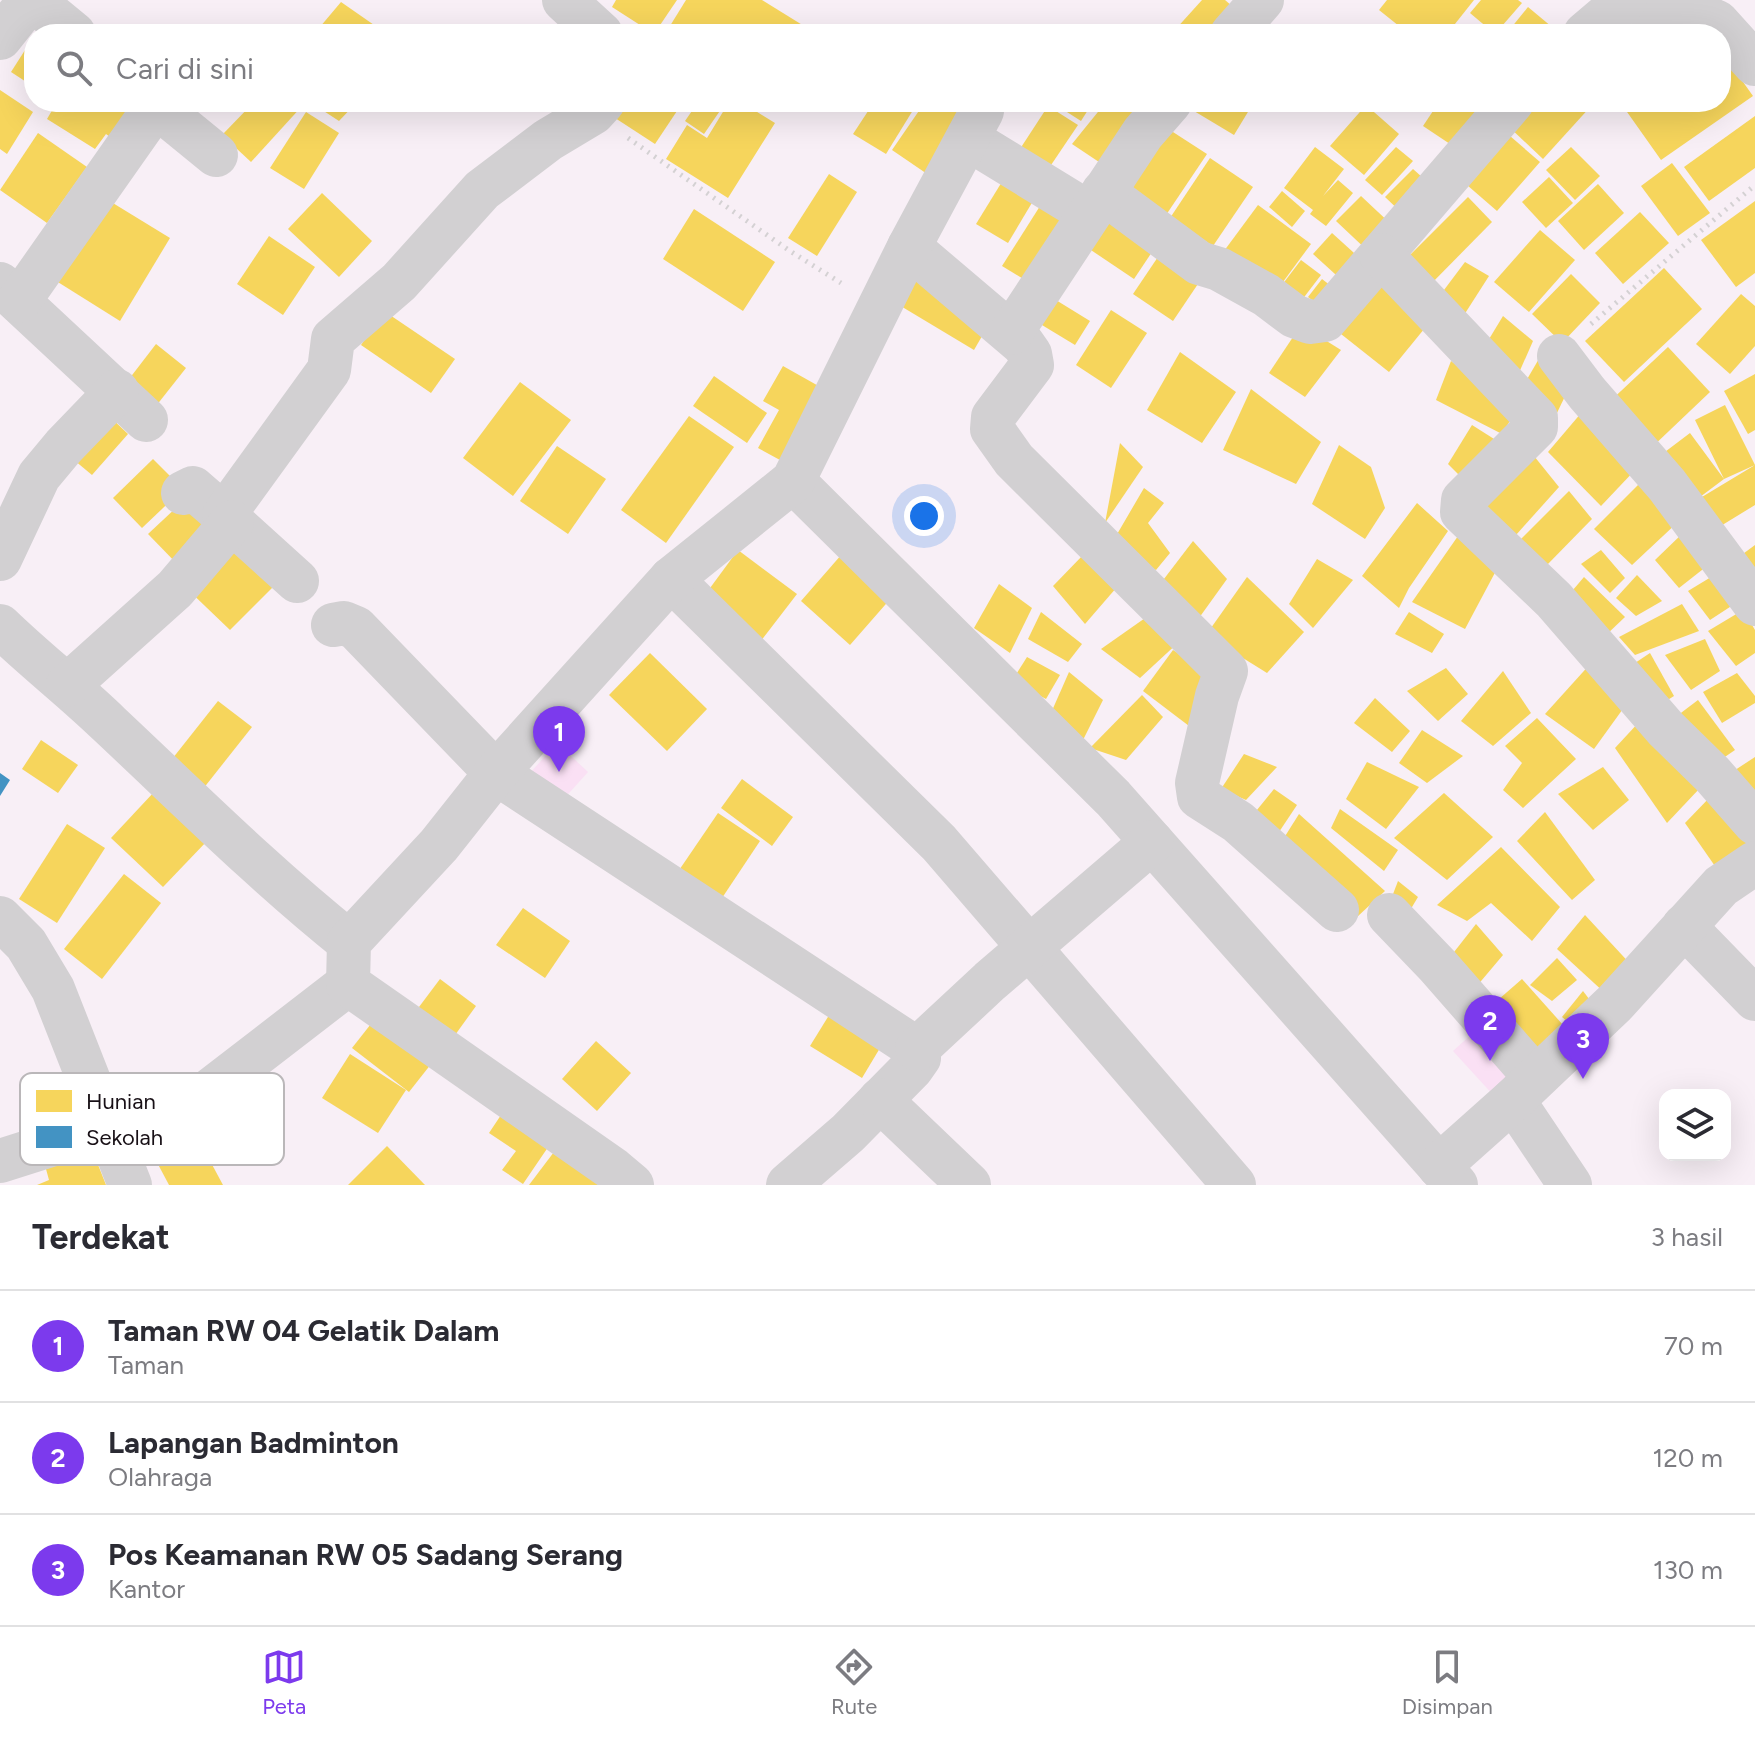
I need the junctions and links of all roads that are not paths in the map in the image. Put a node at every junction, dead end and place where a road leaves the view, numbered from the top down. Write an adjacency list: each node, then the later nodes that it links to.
1 (35, 0): 5 (street); 11 (street)
2 (564, 0): 6 (street)
3 (1262, 0): 7 (street)
4 (1625, 0): 8 (street); 9 (street)
5 (63, 24)
6 (590, 24)
7 (1241, 24)
8 (1597, 24)
9 (1719, 24)
10 (1731, 37): 12 (street)
11 (0, 38)
12 (1755, 64)
13 (148, 112): 22 (street)
14 (164, 112): 18 (street)
15 (592, 112): 27 (street)
16 (1161, 112): 19 (street)
17 (1503, 112): 21 (street)
18 (216, 155)
19 (1096, 202): 20 (street); 21 (street); 23 (street)
20 (909, 247): 23 (street); 25 (street)
21 (1381, 255): 36 (street)
22 (9, 292): 28 (street)
23 (1011, 333): 39 (street)
24 (1559, 356): 31 (street)
25 (793, 481): 29 (street); 37 (street)
26 (183, 493): 27 (street)
27 (228, 518): 30 (street); 34 (street)
28 (0, 559)
29 (671, 579): 35 (street); 56 (street)
30 (297, 581)
31 (1755, 604)
32 (333, 625): 35 (street)
33 (7, 647): 34 (street)
34 (68, 685): 43 (street)
35 (496, 773): 43 (street); 45 (street)
36 (1755, 823)
37 (1152, 842): 45 (street); 52 (street)
38 (1755, 863): 42 (street)
39 (1337, 910)
40 (1389, 915): 48 (street)
41 (0, 918): 46 (street)
42 (1684, 926): 44 (street); 48 (street)
43 (348, 963): 47 (street); 53 (street)
44 (1755, 999)
45 (917, 1049): 49 (street)
46 (83, 1073)
47 (227, 1073)
48 (1524, 1089): 52 (street); 57 (street)
49 (880, 1100): 54 (street); 55 (street)
50 (20, 1158): 51 (street)
51 (0, 1161)
52 (1448, 1176)
53 (632, 1185)
54 (788, 1185)
55 (969, 1185)
56 (1234, 1185)
57 (1570, 1185)

